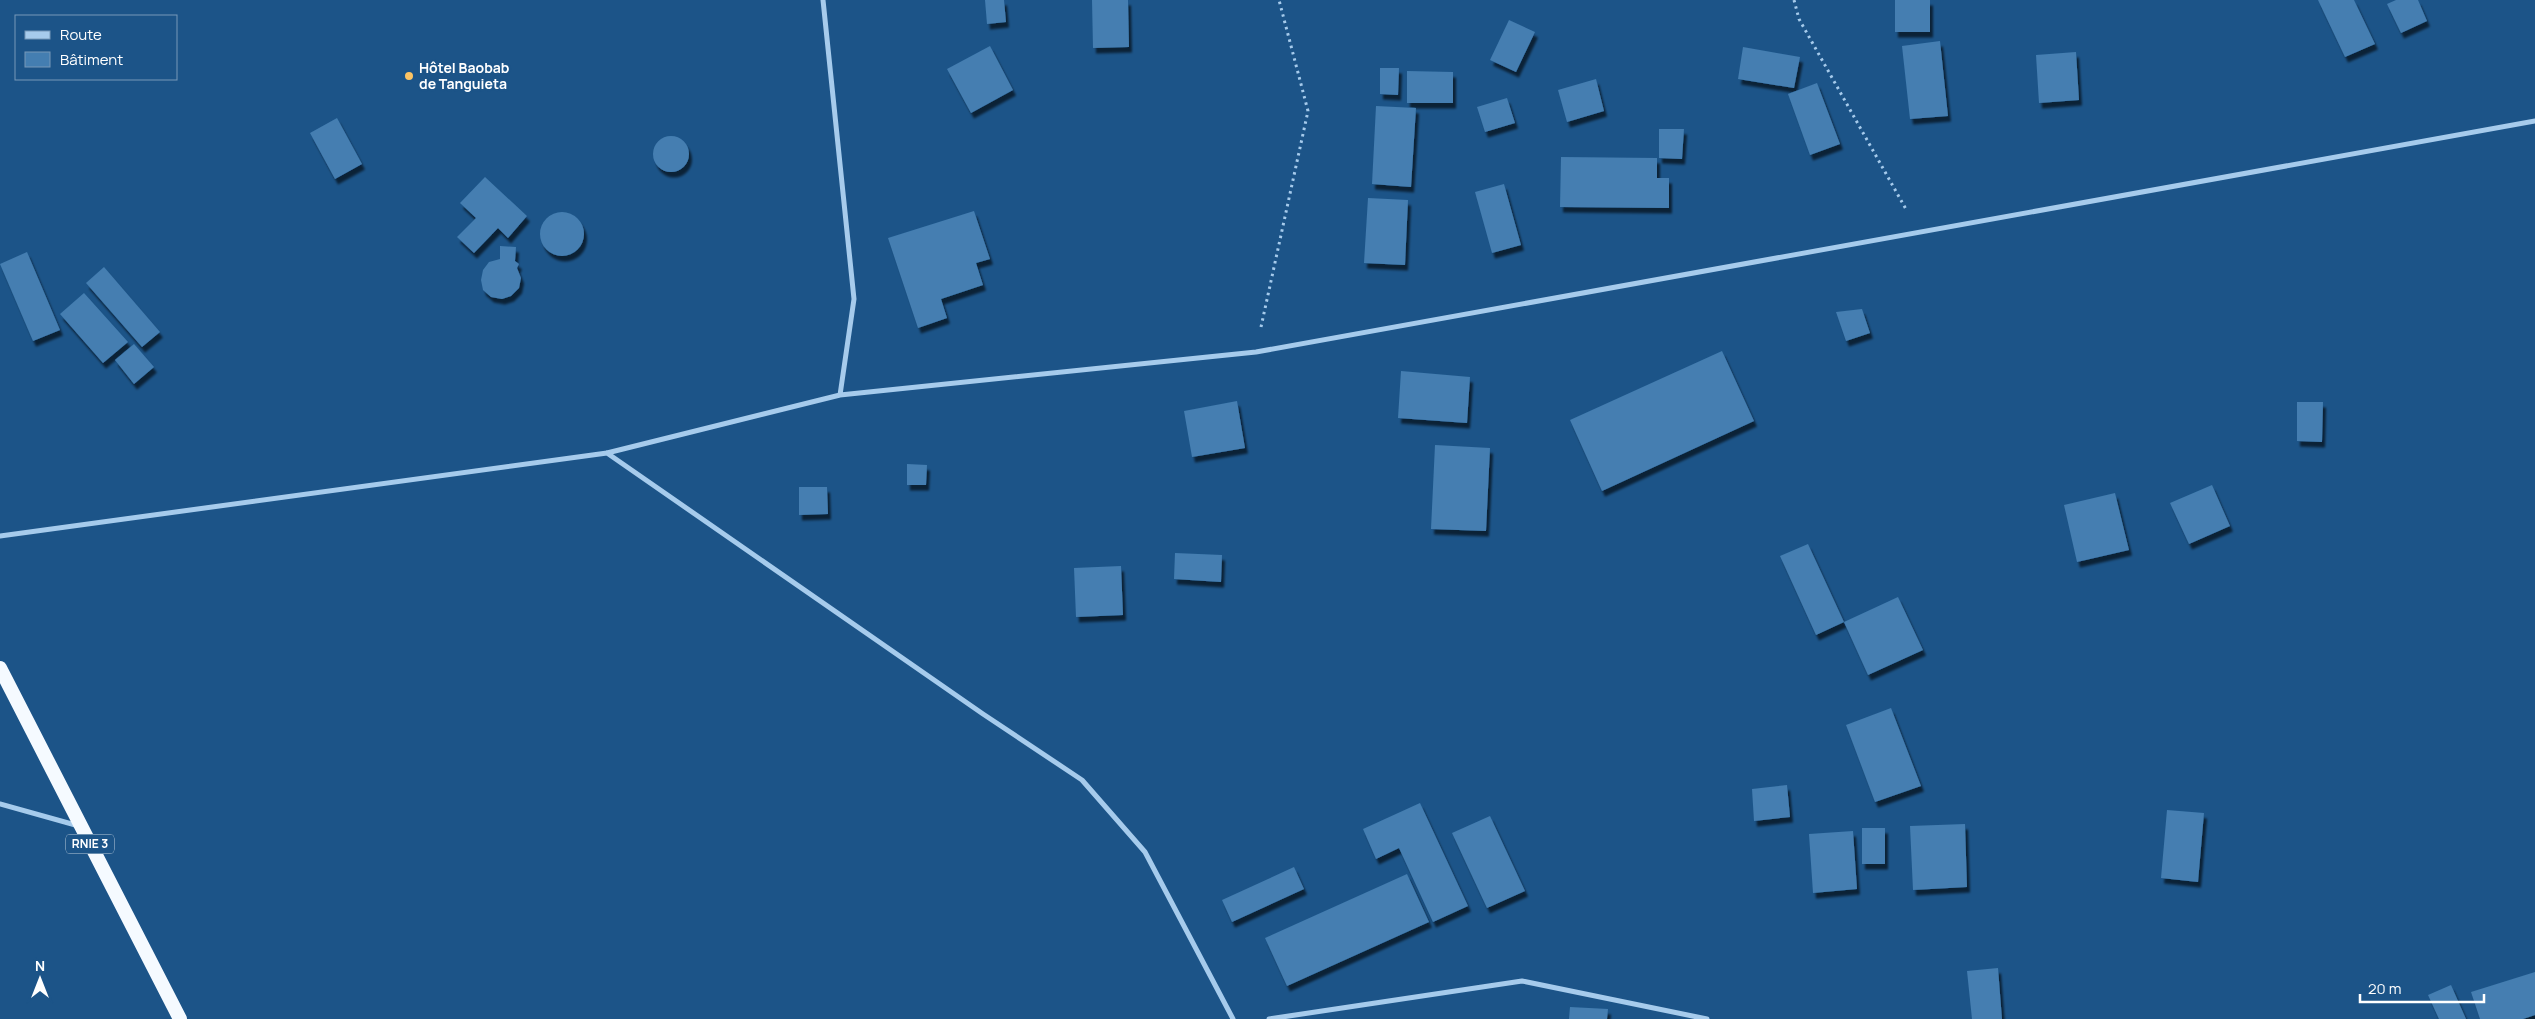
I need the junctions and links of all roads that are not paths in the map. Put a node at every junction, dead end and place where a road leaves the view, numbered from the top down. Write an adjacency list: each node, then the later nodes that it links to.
1 (823, 0): 3 (street)
2 (2535, 121): 3 (street)
3 (840, 396): 4 (street)
4 (608, 453): 5 (street); 10 (street)
5 (0, 536)
6 (0, 668): 8 (highway, RNIE 3)
7 (0, 804): 8 (street)
8 (82, 827): 9 (highway, RNIE 3)
9 (180, 1019)
10 (1233, 1019)
11 (1268, 1019): 12 (street)
12 (1707, 1019)

